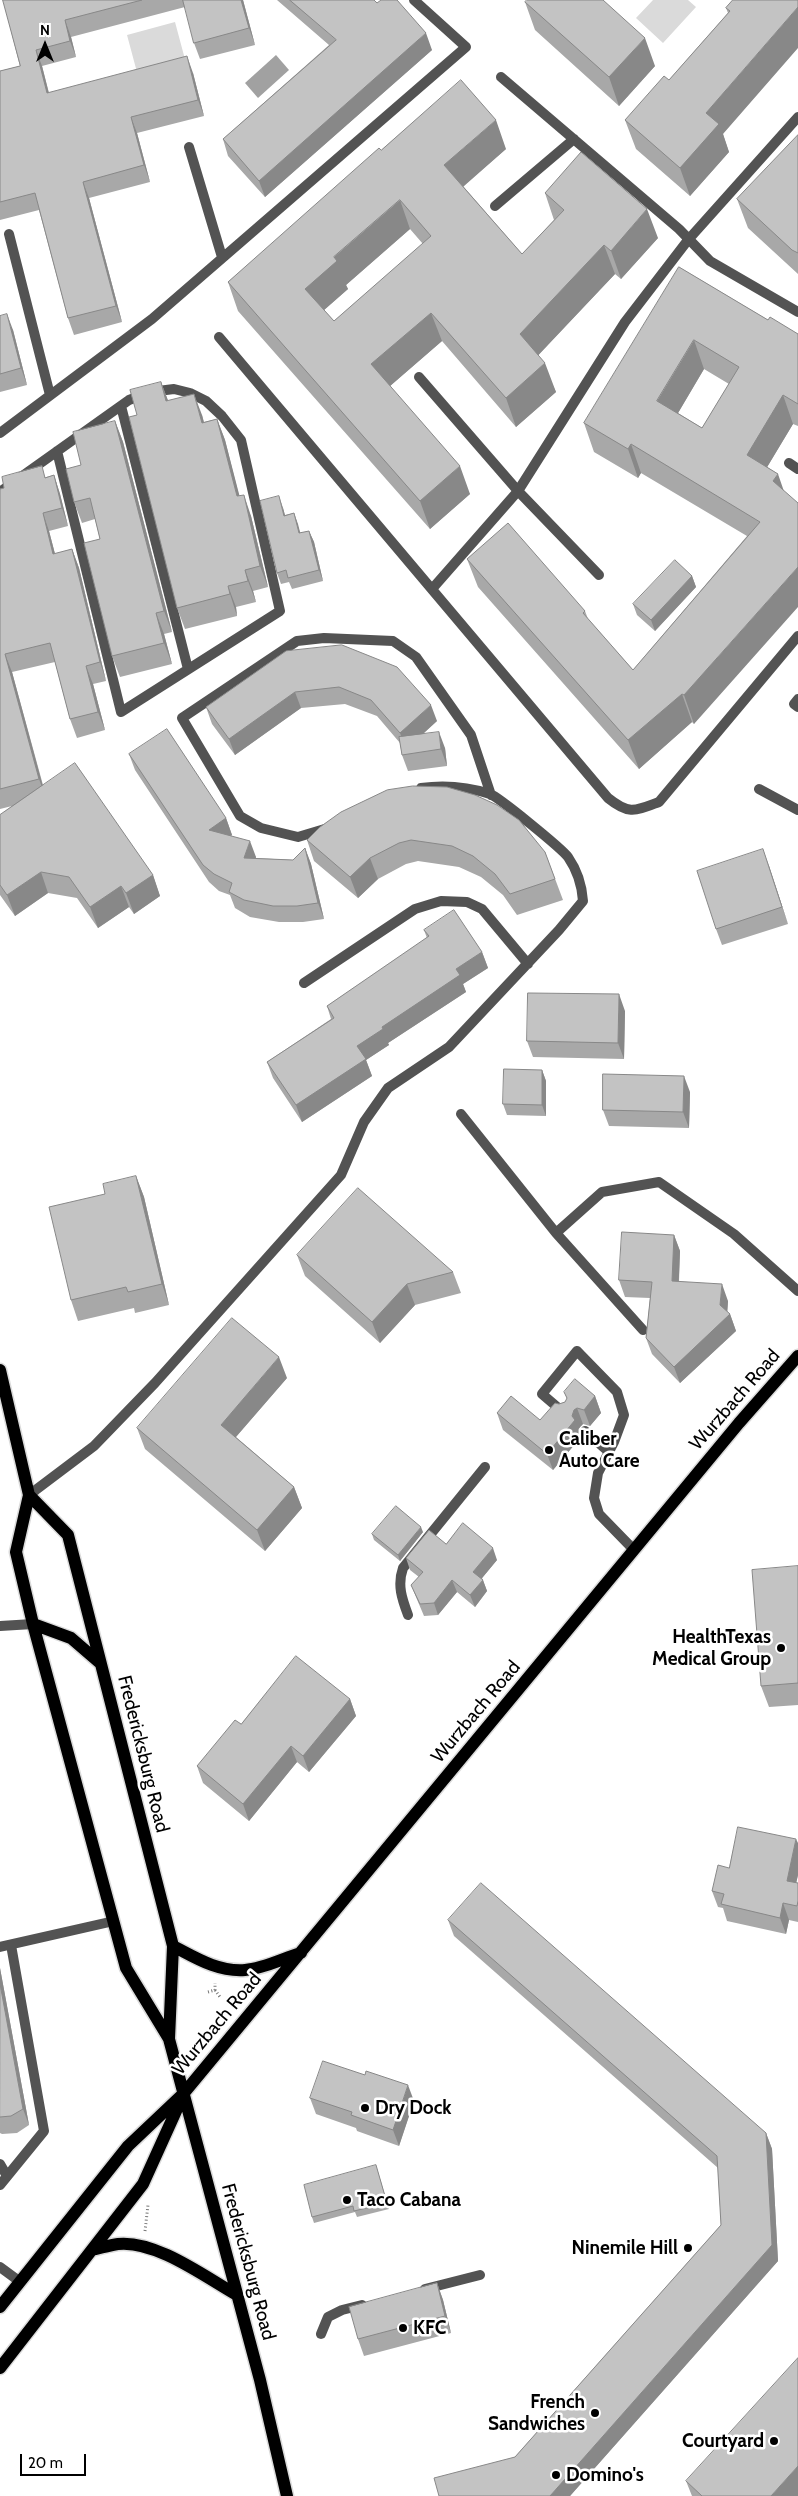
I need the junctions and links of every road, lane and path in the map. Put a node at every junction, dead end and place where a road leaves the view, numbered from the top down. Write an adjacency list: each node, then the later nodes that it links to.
1 (414, 0): 9 (street)
2 (501, 77): 4 (street)
3 (798, 117): 8 (street)
4 (574, 139): 6 (street); 8 (street)
5 (189, 147): 9 (street)
6 (495, 206)
7 (9, 234): 13 (street)
8 (688, 240): 10 (street); 17 (street)
9 (222, 257): 13 (street)
10 (798, 312)
11 (218, 337): 20 (street)
12 (419, 377): 17 (street)
13 (50, 395): 15 (street)
14 (121, 406): 16 (street); 22 (street); 22 (street)
15 (0, 433)
16 (57, 451): 18 (street); 22 (street)
17 (518, 491): 19 (street); 20 (street)
18 (0, 492)
19 (599, 575)
20 (432, 589): 21 (street)
21 (798, 636)
22 (188, 669)
23 (798, 699): 24 (street)
24 (798, 707)
25 (759, 789): 28 (street)
26 (407, 792): 27 (street)
27 (491, 795): 29 (street); 30 (street)
28 (798, 810)
29 (341, 820)
30 (528, 964): 31 (street); 42 (street)
31 (304, 983)
32 (461, 1114): 33 (street)
33 (556, 1233): 34 (street); 35 (street)
34 (798, 1290)
35 (643, 1330)
36 (798, 1356): 43 (main road, Wurzbach Road)
37 (0, 1370): 42 (main road, Fredericksburg Road)
38 (566, 1414): 40 (street)
39 (585, 1432): 40 (street)
40 (609, 1452): 43 (street)
41 (485, 1468): 44 (street)
42 (30, 1495): 45 (main road, Fredericksburg Road); 47 (main road, Fredericksburg Road)
43 (634, 1550): 52 (main road, Wurzbach Road)
44 (408, 1615)
45 (33, 1624): 46 (street); 47 (main road); 48 (main road, Fredericksburg Road)
46 (0, 1626)
47 (100, 1663): 50 (main road, Fredericksburg Road)
48 (114, 1922): 49 (street); 55 (main road, Fredericksburg Road)
49 (11, 1945): 51 (street); 58 (street)
50 (173, 1946): 52 (main road); 55 (main road, Fredericksburg Road)
51 (0, 1947)
52 (301, 1953): 56 (main road, Wurzbach Road)
53 (215, 1990): 54 (path)
54 (220, 1997)
55 (169, 2039): 56 (main road, Fredericksburg Road)
56 (184, 2093): 64 (main road, Wurzbach Road); 67 (main road, Wurzbach Road); 69 (main road, Fredericksburg Road)
57 (0, 2164): 58 (street)
58 (7, 2176): 59 (street)
59 (0, 2185)
60 (144, 2201): 62 (path)
61 (156, 2204): 62 (path)
62 (149, 2206): 63 (path)
63 (144, 2238)
64 (92, 2250): 69 (main road); 73 (main road, Wurzbach Road)
65 (0, 2267): 67 (street)
66 (480, 2275): 68 (street)
67 (19, 2281): 71 (main road, Wurzbach Road)
68 (416, 2291)
69 (237, 2295): 74 (main road, Fredericksburg Road)
70 (370, 2303): 72 (street)
71 (0, 2307)
72 (321, 2334)
73 (0, 2368)
74 (287, 2496)

